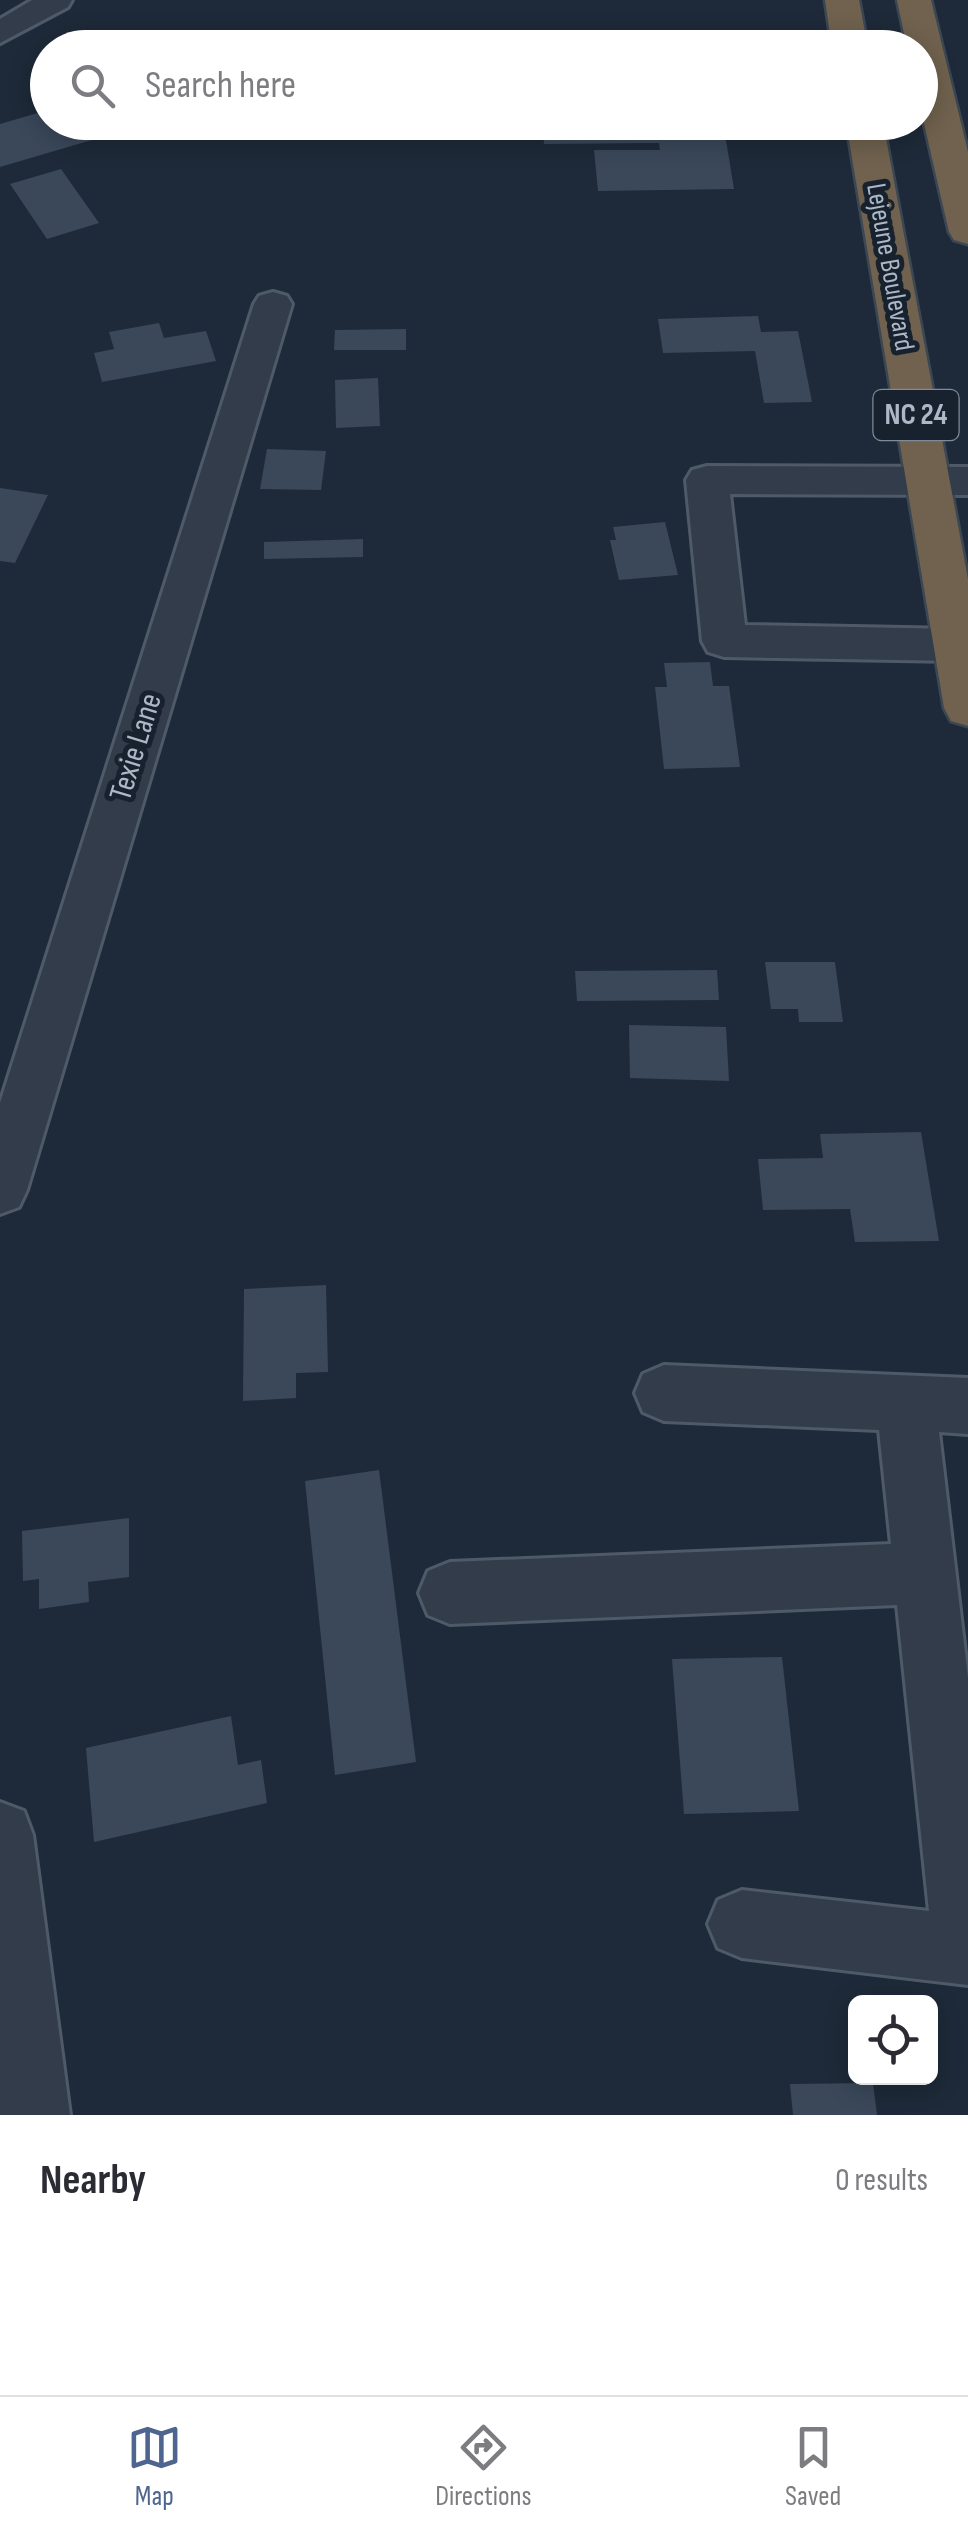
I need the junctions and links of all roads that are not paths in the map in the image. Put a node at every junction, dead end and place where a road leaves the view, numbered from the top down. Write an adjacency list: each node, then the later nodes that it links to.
1 (56, 0): 6 (street)
2 (842, 0): 4 (highway)
3 (914, 0): 5 (highway)
4 (847, 30)
5 (921, 30)
6 (0, 32)
7 (938, 103): 9 (highway)
8 (868, 140): 11 (highway, Lejeune Boulevard / NC 24)
9 (968, 232)
10 (273, 304): 14 (street, Texie Lane)
11 (948, 481): 12 (highway, Lejeune Boulevard / NC 24); 12 (street)
12 (956, 645): 13 (highway, Lejeune Boulevard / NC 24)
13 (968, 708)
14 (0, 1190)
15 (664, 1393): 16 (street)
16 (906, 1404): 17 (street); 18 (street)
17 (968, 1406)
18 (925, 1573): 19 (street); 20 (street)
19 (450, 1594)
20 (955, 1735): 23 (street)
21 (0, 1835): 24 (street)
22 (742, 1924): 23 (street)
23 (968, 1950)
24 (34, 2115)

